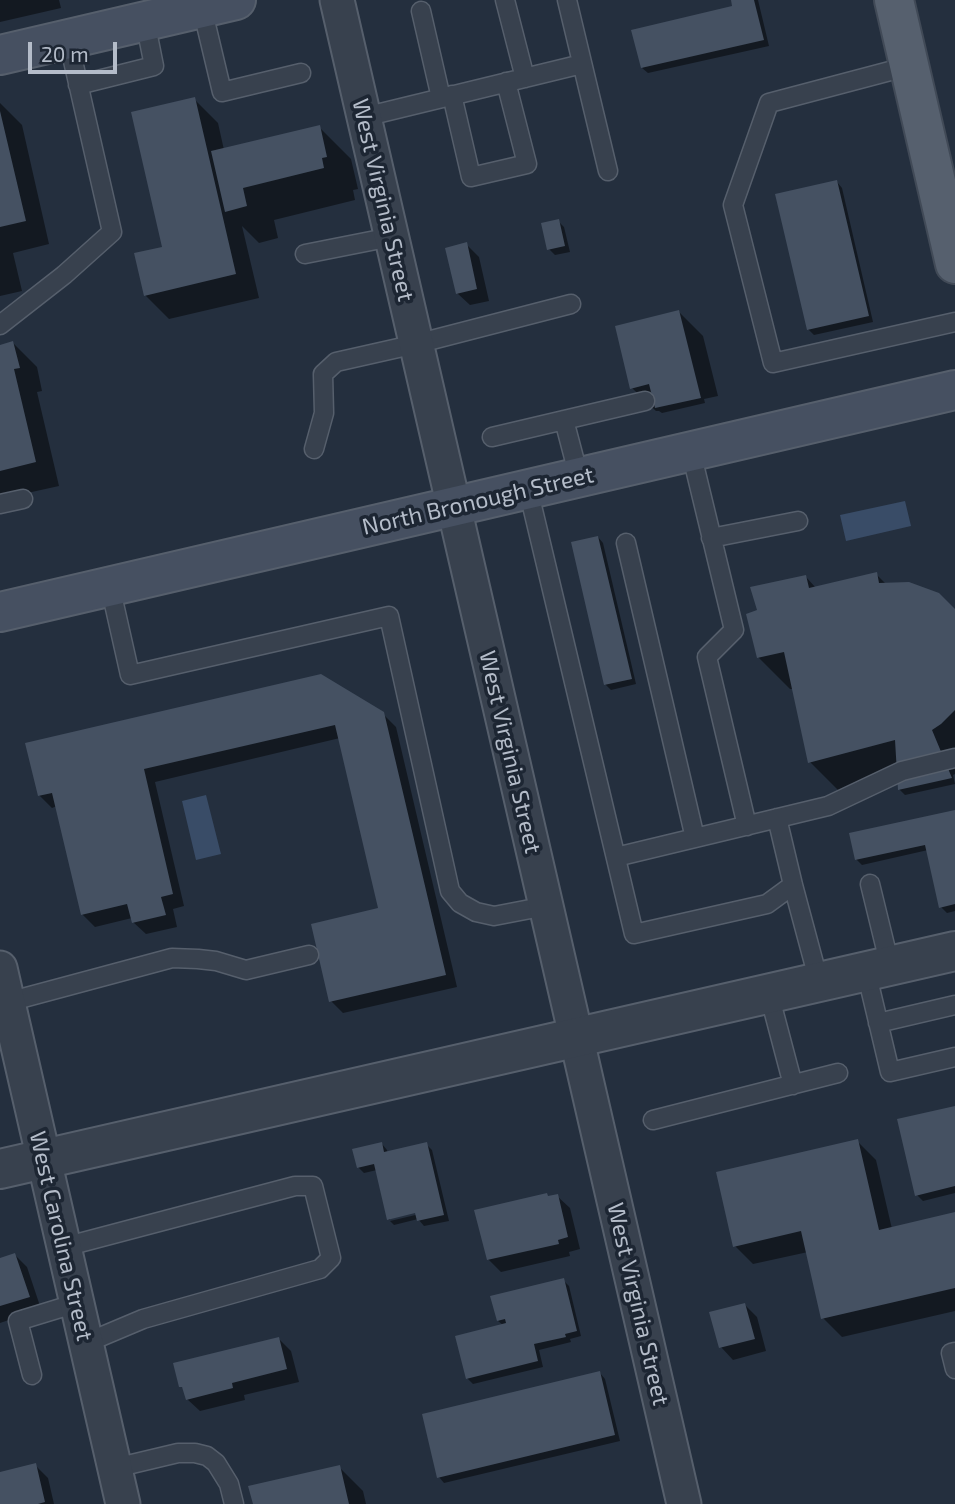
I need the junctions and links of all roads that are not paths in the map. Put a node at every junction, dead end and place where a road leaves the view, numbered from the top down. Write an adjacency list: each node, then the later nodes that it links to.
1 (337, 0): 17 (street, West Virginia Street)
2 (505, 0): 13 (lane)
3 (567, 0): 10 (lane)
4 (894, 0): 11 (main road)
5 (219, 4): 7 (main road); 12 (lane)
6 (421, 11): 16 (lane)
7 (134, 19): 8 (main road); 15 (lane)
8 (68, 39): 9 (main road); 15 (lane)
9 (0, 55)
10 (582, 64): 13 (lane); 18 (lane)
11 (909, 66): 21 (main road); 23 (lane)
12 (301, 73)
13 (525, 78): 14 (lane)
14 (506, 82): 16 (lane); 16 (lane)
15 (78, 85): 24 (lane)
16 (447, 97): 17 (lane)
17 (363, 117): 19 (street, West Virginia Street)
18 (608, 171)
19 (391, 237): 20 (lane); 25 (street, West Virginia Street)
20 (305, 254)
21 (955, 264)
22 (571, 304): 25 (lane)
23 (955, 322)
24 (0, 325)
25 (416, 344): 30 (lane); 36 (street, West Virginia Street)
26 (955, 390): 31 (main road, North Bronough Street)
27 (645, 401): 28 (lane)
28 (564, 419): 29 (lane); 32 (lane)
29 (492, 436)
30 (314, 449)
31 (691, 452): 32 (main road, North Bronough Street); 38 (lane)
32 (579, 477): 33 (main road, North Bronough Street)
33 (528, 489): 36 (main road, North Bronough Street); 46 (lane)
34 (23, 499): 35 (lane)
35 (0, 504)
36 (454, 507): 40 (main road, North Bronough Street); 49 (street, West Virginia Street)
37 (798, 521): 38 (lane)
38 (711, 538): 44 (lane)
39 (626, 543): 45 (lane)
40 (110, 586): 41 (main road, North Bronough Street); 49 (lane)
41 (0, 612)
42 (955, 758): 43 (lane)
43 (778, 818): 44 (lane); 48 (lane)
44 (747, 826): 45 (lane)
45 (695, 838): 46 (lane)
46 (616, 856): 48 (lane)
47 (870, 884): 53 (lane)
48 (793, 885): 54 (lane)
49 (546, 906): 59 (street, West Virginia Street)
50 (955, 951): 53 (street)
51 (309, 955): 56 (lane)
52 (0, 968): 56 (street, West Carolina Street)
53 (878, 968): 54 (street); 58 (lane)
54 (819, 982): 55 (street)
55 (769, 993): 59 (street); 62 (lane)
56 (8, 1002): 64 (street, West Carolina Street)
57 (955, 1005): 58 (lane)
58 (878, 1023): 60 (lane)
59 (577, 1037): 64 (street); 73 (street, West Virginia Street)
60 (955, 1057)
61 (838, 1073): 62 (lane)
62 (793, 1085): 63 (lane)
63 (653, 1120)
64 (44, 1159): 65 (street); 66 (street, West Carolina Street)
65 (0, 1169)
66 (64, 1247): 67 (street, West Carolina Street); 68 (lane)
67 (77, 1303): 68 (street, West Carolina Street); 69 (lane)
68 (86, 1343): 70 (street, West Carolina Street)
69 (32, 1375)
70 (115, 1468): 71 (street, West Carolina Street); 72 (lane)
71 (123, 1504)
72 (234, 1504)
73 (684, 1504)

